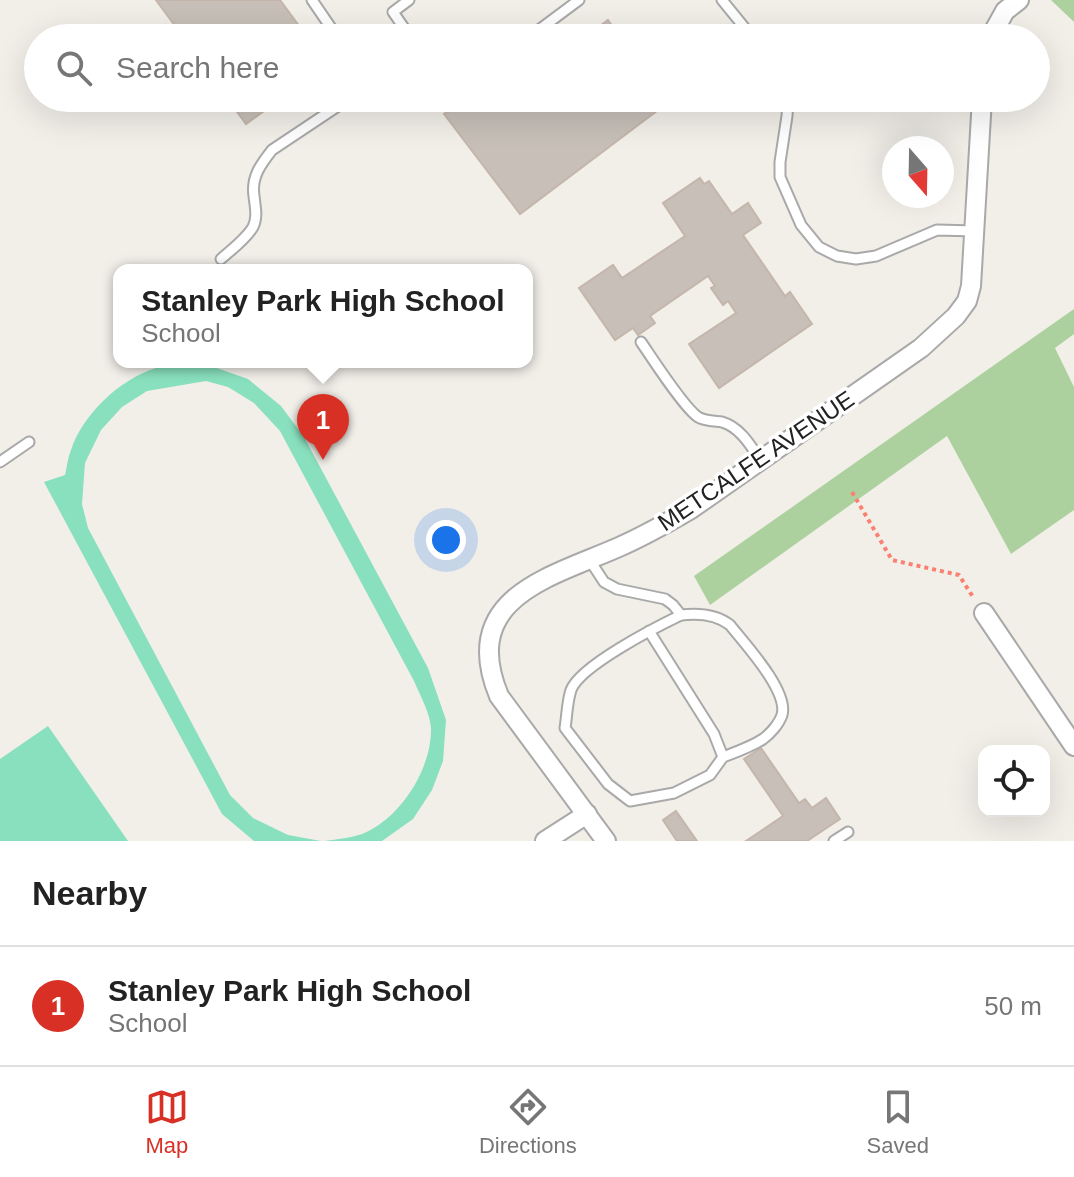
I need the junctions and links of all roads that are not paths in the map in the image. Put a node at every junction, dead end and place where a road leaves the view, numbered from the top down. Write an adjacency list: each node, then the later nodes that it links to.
1 (312, 0): 6 (lane)
2 (409, 0): 7 (lane)
3 (579, 0): 8 (lane)
4 (722, 0): 9 (lane)
5 (1019, 0): 10 (street)
6 (328, 24)
7 (401, 24)
8 (547, 24)
9 (742, 24)
10 (998, 24)
11 (329, 112): 15 (lane)
12 (787, 112): 14 (lane)
13 (981, 112): 14 (street, METCALFE AVENUE)
14 (976, 231): 18 (street, METCALFE AVENUE)
15 (221, 259)
16 (641, 342): 18 (lane)
17 (29, 442): 19 (lane)
18 (761, 461): 20 (street, METCALFE AVENUE)
19 (0, 462)
20 (589, 559): 22 (lane); 26 (street, METCALFE AVENUE)
21 (984, 613): 24 (street)
22 (681, 615): 23 (lane); 25 (lane)
23 (649, 631): 25 (lane); 25 (lane)
24 (1074, 746)
25 (723, 757)
26 (587, 814): 28 (street); 29 (street, METCALFE AVENUE)
27 (848, 832): 30 (lane)
28 (545, 841)
29 (606, 841)
30 (834, 841)

